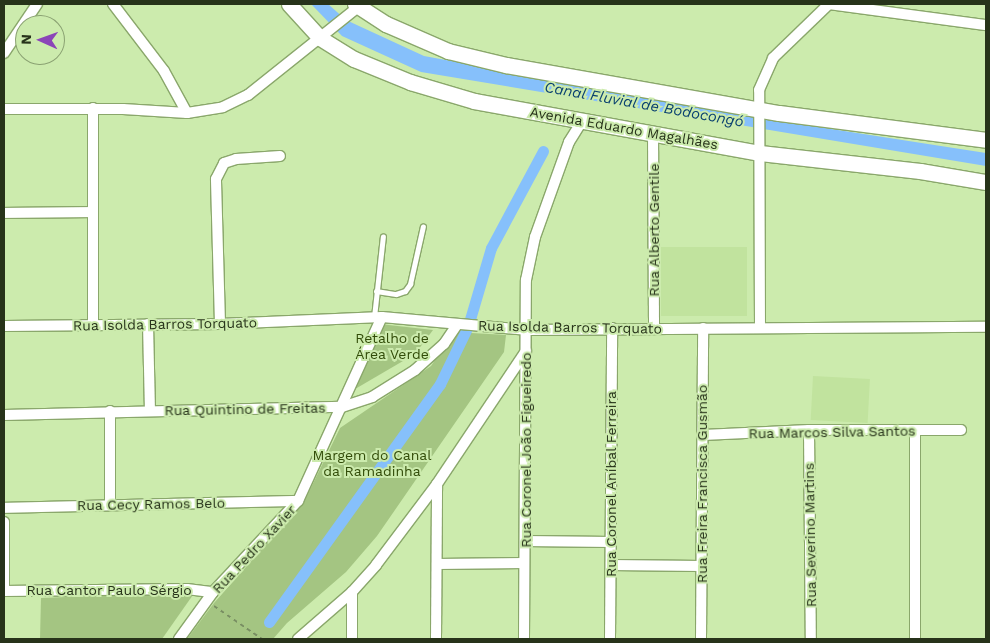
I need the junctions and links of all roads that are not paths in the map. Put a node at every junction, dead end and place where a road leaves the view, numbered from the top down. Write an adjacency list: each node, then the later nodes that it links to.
1 (37, 4): 8 (street)
2 (113, 4): 12 (street)
3 (289, 4): 7 (main road, Avenida Eduardo Magalhães)
4 (829, 4): 6 (street); 11 (street)
5 (358, 5): 7 (street); 11 (main road)
6 (986, 25)
7 (323, 34): 12 (street); 13 (main road, Avenida Eduardo Magalhães)
8 (4, 53)
9 (93, 108): 10 (street); 12 (street); 19 (street)
10 (4, 110)
11 (760, 111): 15 (main road); 16 (street)
12 (187, 113)
13 (582, 121): 14 (main road, Avenida Eduardo Magalhães); 35 (street, Rua Coronel João Figueiredo)
14 (653, 132): 16 (main road, Avenida Eduardo Magalhães); 33 (street, Rua Alberto Gentile)
15 (986, 140)
16 (760, 148): 18 (main road, Avenida Eduardo Magalhães); 30 (street)
17 (280, 156): 26 (street)
18 (986, 182)
19 (91, 212): 20 (street); 27 (street)
20 (4, 213)
21 (423, 226): 23 (lane)
22 (383, 236): 23 (lane)
23 (376, 291): 24 (lane)
24 (378, 317): 26 (street, Rua Isolda Barros Torquato); 28 (street, Rua Isolda Barros Torquato); 37 (street, Rua Pedro Xavier)
25 (148, 324): 26 (street, Rua Isolda Barros Torquato); 27 (street, Rua Isolda Barros Torquato); 38 (street)
26 (220, 324)
27 (93, 325): 29 (street, Rua Isolda Barros Torquato)
28 (457, 325): 35 (street, Rua Isolda Barros Torquato); 37 (street, Rua Quintino de Freitas)
29 (4, 326)
30 (760, 327): 31 (street, Rua Isolda Barros Torquato); 34 (street, Rua Isolda Barros Torquato)
31 (986, 327)
32 (612, 328): 33 (street, Rua Isolda Barros Torquato); 35 (street, Rua Isolda Barros Torquato); 51 (street, Rua Coronel Aníbal Ferreira)
33 (654, 328): 34 (street, Rua Isolda Barros Torquato)
34 (703, 328): 44 (street, Rua Freira Francisca Gusmão)
35 (528, 330): 36 (street, Rua Coronel João Figueiredo)
36 (526, 351): 45 (street); 50 (street, Rua Coronel João Figueiredo)
37 (342, 407): 38 (street, Rua Quintino de Freitas); 46 (street, Rua Pedro Xavier)
38 (150, 410): 39 (street, Rua Quintino de Freitas)
39 (110, 411): 40 (street, Rua Quintino de Freitas); 47 (street)
40 (4, 415)
41 (808, 430): 42 (street, Rua Marcos Silva Santos); 44 (street, Rua Marcos Silva Santos); 66 (street, Rua Severino Martins)
42 (915, 430): 43 (street, Rua Marcos Silva Santos); 67 (street)
43 (962, 430)
44 (703, 435): 55 (street, Rua Freira Francisca Gusmão)
45 (437, 484): 53 (street); 57 (street)
46 (298, 501): 47 (street, Rua Cecy Ramos Belo); 58 (street, Rua Pedro Xavier)
47 (110, 506): 48 (street, Rua Cecy Ramos Belo)
48 (4, 508)
49 (4, 522): 56 (street)
50 (525, 541): 51 (street); 52 (street, Rua Coronel João Figueiredo)
51 (611, 542): 54 (street, Rua Coronel Aníbal Ferreira)
52 (524, 563): 53 (street); 63 (street, Rua Coronel João Figueiredo)
53 (437, 564): 62 (street)
54 (611, 565): 55 (street); 64 (street, Rua Coronel Aníbal Ferreira)
55 (701, 566): 65 (street, Rua Freira Francisca Gusmão)
56 (4, 591): 58 (street, Rua Cantor Paulo Sérgio)
57 (352, 592): 60 (street); 61 (street)
58 (210, 597): 59 (street, Rua Pedro Xavier)
59 (179, 639)
60 (298, 639)
61 (352, 639)
62 (436, 639)
63 (524, 639)
64 (610, 639)
65 (702, 639)
66 (812, 639)
67 (916, 639)

